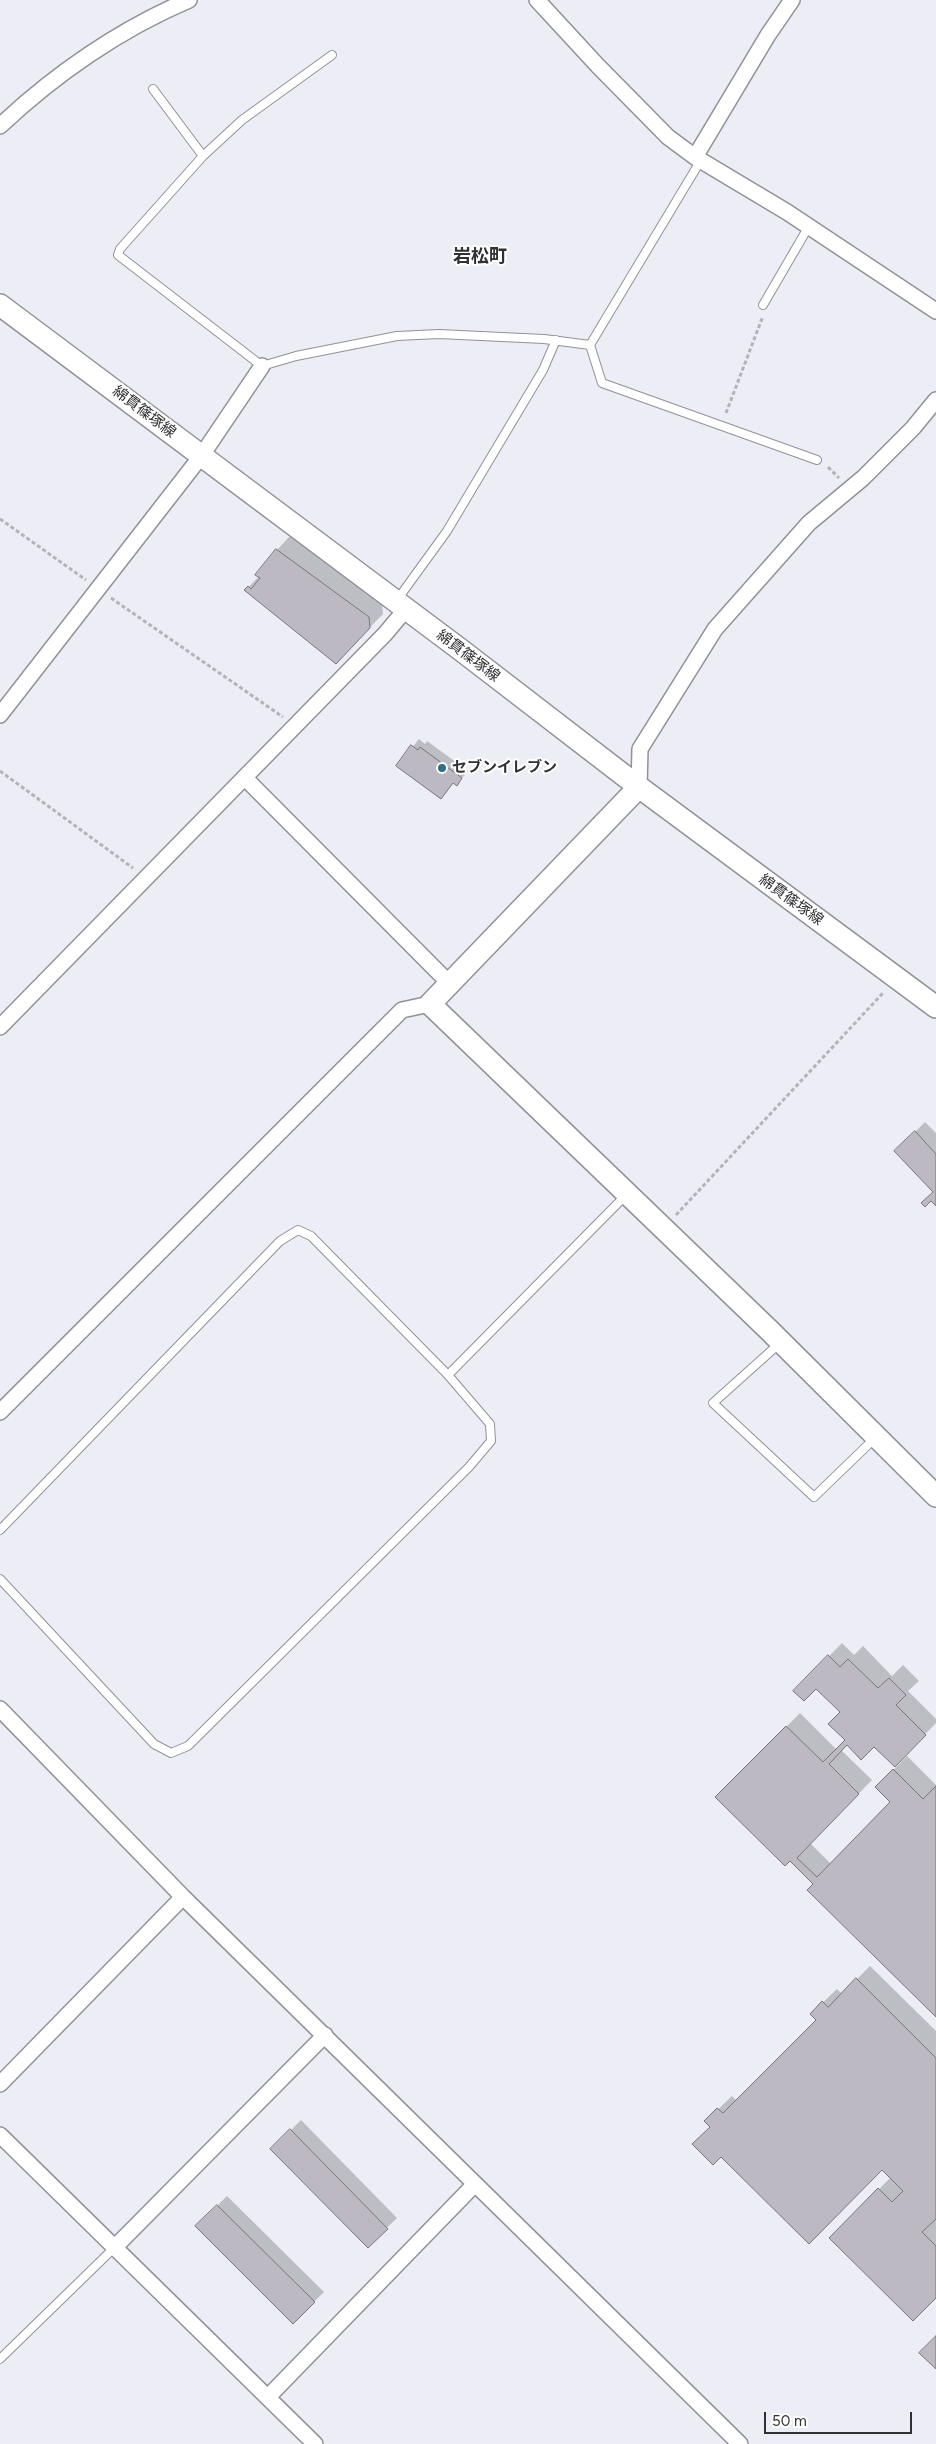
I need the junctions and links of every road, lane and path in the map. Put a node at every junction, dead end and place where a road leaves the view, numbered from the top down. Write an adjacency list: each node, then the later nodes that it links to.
1 (188, 0): 6 (street)
2 (537, 0): 8 (street)
3 (792, 0): 8 (street)
4 (332, 56): 7 (lane)
5 (153, 89): 7 (lane)
6 (0, 126)
7 (203, 156): 15 (lane)
8 (698, 159): 9 (street); 14 (lane)
9 (809, 226): 10 (lane); 11 (street)
10 (764, 307): 17 (path)
11 (936, 311)
12 (3, 313): 18 (main road, 綿貫篠塚線)
13 (556, 340): 14 (lane); 15 (lane); 23 (lane)
14 (590, 345): 17 (lane)
15 (262, 366): 18 (street)
16 (936, 400): 20 (street)
17 (721, 426): 19 (lane)
18 (202, 455): 22 (street); 23 (main road, 綿貫篠塚線)
19 (817, 460): 20 (path)
20 (850, 489): 28 (street)
21 (0, 519): 22 (path)
22 (98, 589): 24 (street); 25 (path)
23 (401, 606): 25 (street); 28 (main road, 綿貫篠塚線)
24 (0, 715)
25 (296, 726): 27 (street)
26 (0, 771): 29 (path)
27 (245, 778): 29 (street); 31 (street)
28 (639, 787): 30 (main road, 綿貫篠塚線); 31 (main road)
29 (146, 878): 34 (street)
30 (897, 978): 33 (main road, 綿貫篠塚線); 36 (path)
31 (450, 984): 32 (main road)
32 (430, 1004): 35 (main road); 39 (street)
33 (936, 1007)
34 (0, 1027)
35 (627, 1194): 36 (main road); 38 (lane)
36 (664, 1229): 37 (main road)
37 (781, 1342): 40 (main road); 40 (lane)
38 (448, 1375): 42 (lane); 43 (lane)
39 (0, 1412)
40 (876, 1436): 41 (main road)
41 (936, 1496)
42 (0, 1530)
43 (0, 1579)
44 (0, 1709): 45 (street)
45 (183, 1897): 46 (street); 47 (street)
46 (325, 2035): 49 (street); 50 (street)
47 (0, 2084)
48 (0, 2135): 50 (street)
49 (475, 2184): 52 (street); 54 (street)
50 (115, 2247): 51 (lane); 52 (street)
51 (0, 2359)
52 (268, 2397): 53 (street)
53 (316, 2444)
54 (740, 2444)

